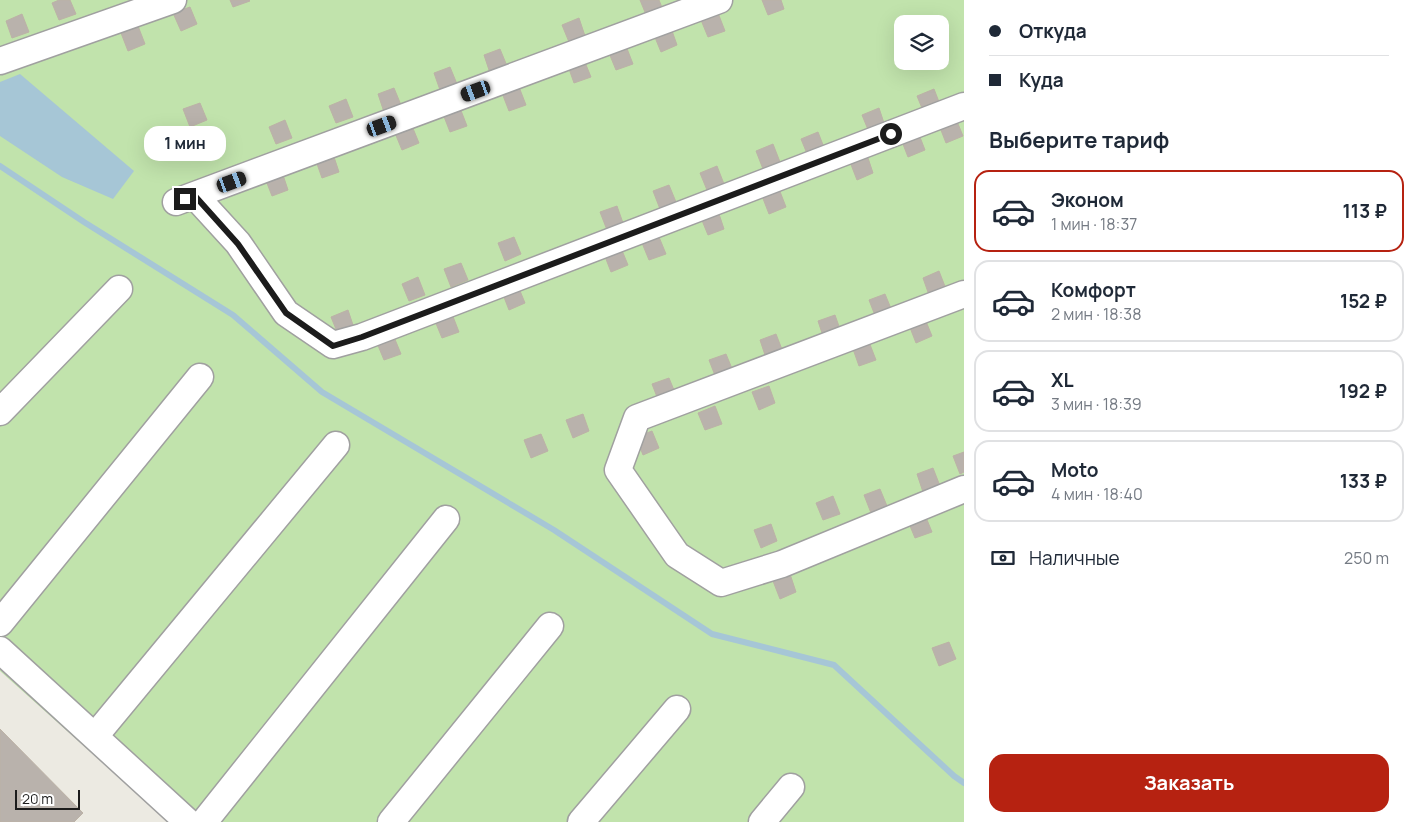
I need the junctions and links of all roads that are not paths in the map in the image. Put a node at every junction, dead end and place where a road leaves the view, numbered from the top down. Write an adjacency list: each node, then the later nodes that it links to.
1 (173, 0): 3 (street)
2 (719, 0): 4 (street)
3 (0, 61)
4 (964, 106)
5 (118, 289): 8 (street)
6 (964, 294): 10 (street)
7 (200, 377): 12 (street)
8 (0, 412)
9 (336, 446): 16 (street)
10 (964, 489)
11 (446, 519): 19 (street)
12 (0, 623)
13 (550, 626): 20 (street)
14 (0, 650): 16 (street)
15 (676, 709): 21 (street)
16 (95, 736): 18 (street)
17 (791, 787): 22 (street)
18 (188, 822)
19 (204, 822)
20 (391, 822)
21 (581, 822)
22 (762, 822)

